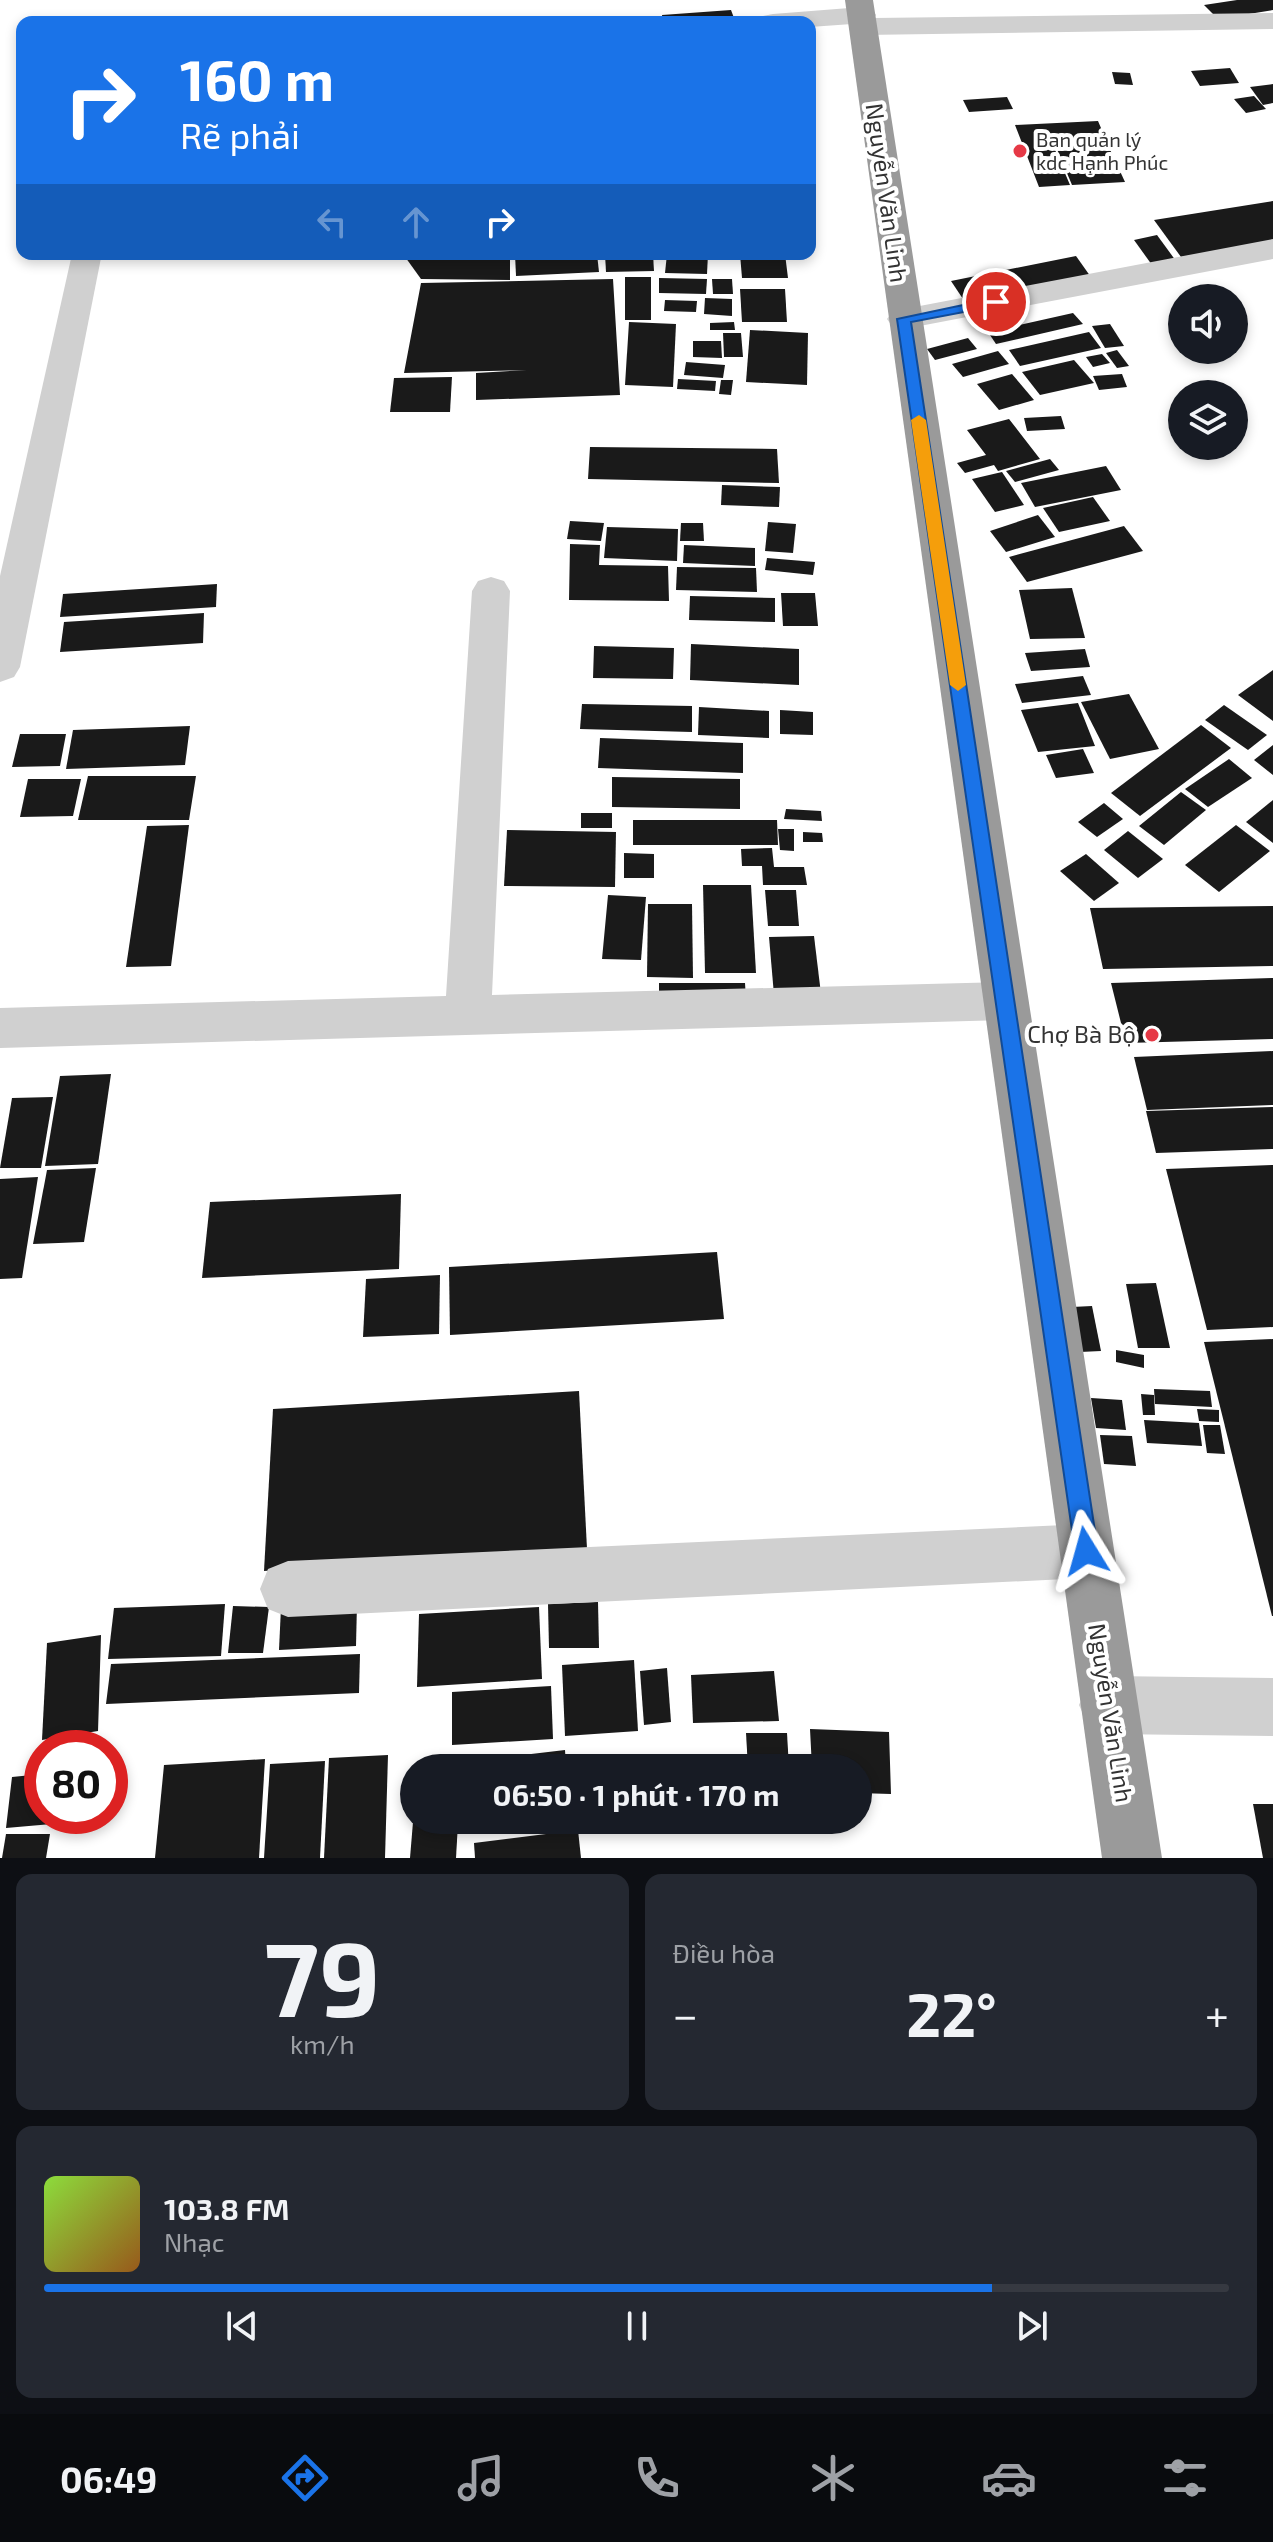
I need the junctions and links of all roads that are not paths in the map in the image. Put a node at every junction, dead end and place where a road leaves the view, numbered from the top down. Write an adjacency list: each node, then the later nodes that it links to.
1 (862, 14): 2 (street); 3 (street); 6 (highway, Nguyễn Văn Linh)
2 (816, 18)
3 (1273, 21)
4 (1273, 249): 6 (street)
5 (85, 260): 8 (street)
6 (904, 319): 9 (highway, Nguyễn Văn Linh)
7 (491, 591): 10 (street)
8 (0, 667)
9 (1005, 1001): 10 (street); 12 (highway, Nguyễn Văn Linh)
10 (468, 1016): 11 (street)
11 (0, 1028)
12 (1086, 1551): 13 (street); 14 (highway, Nguyễn Văn Linh)
13 (288, 1589)
14 (1108, 1705): 15 (street); 16 (highway, Nguyễn Văn Linh)
15 (1273, 1707)
16 (1132, 1858)

